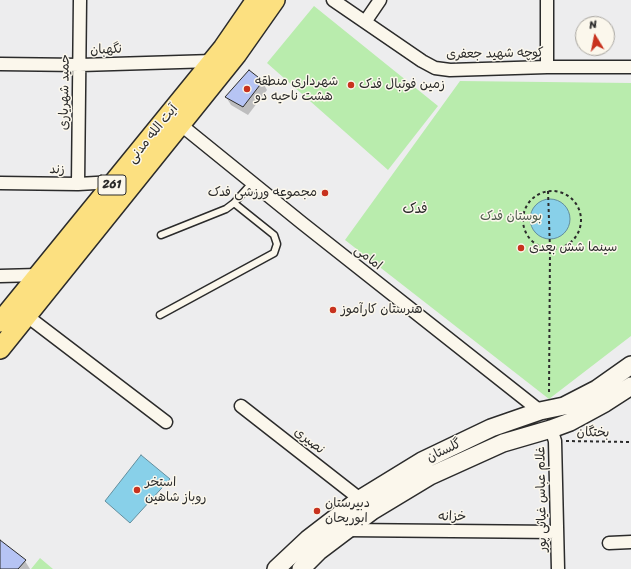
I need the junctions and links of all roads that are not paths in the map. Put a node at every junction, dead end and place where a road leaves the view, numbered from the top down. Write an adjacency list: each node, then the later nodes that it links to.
1 (80, 0): 10 (street, حمید شهریاری)
2 (256, 0): 8 (main road, آیت الله مدنی / 261)
3 (274, 0): 13 (main road, آیت الله مدنی / 261)
4 (333, 0): 7 (street, کوچه شهید جعفری)
5 (380, 0): 7 (street)
6 (547, 0): 12 (street)
7 (365, 22): 12 (street, کوچه شهید جعفری)
8 (213, 61): 10 (street, نگهبان); 13 (main road, آیت الله مدنی / 261)
9 (0, 64): 10 (street, نگهبان)
10 (80, 65): 17 (street, حمید شهریاری)
11 (631, 67): 12 (street, کوچه شهید جعفری)
12 (547, 68)
13 (175, 120): 14 (main road, آیت الله مدنی / 261); 16 (street, امامی); 22 (main road, 261)
14 (114, 182): 17 (street, زند); 20 (main road, آیت الله مدنی / 261)
15 (0, 183): 17 (street, زند)
16 (252, 183): 18 (lane); 29 (street, امامی)
17 (78, 184)
18 (234, 203): 19 (lane); 23 (lane)
19 (161, 235)
20 (38, 275): 21 (street); 24 (main road, آیت الله مدنی / 261)
21 (0, 276)
22 (27, 316): 25 (main road, 261); 30 (street)
23 (160, 316)
24 (0, 322)
25 (0, 349)
26 (631, 365): 29 (main road, گلستان)
27 (631, 386): 31 (main road, گلستان)
28 (241, 406): 32 (street, نصیری)
29 (540, 411): 31 (main road); 32 (main road, گلستان)
30 (166, 422)
31 (553, 435): 33 (main road, گلستان); 34 (street, غلام عباس غیاثی ‌پور)
32 (360, 499): 37 (main road, گلستان)
33 (347, 530): 34 (street, خزانه); 38 (main road, گلستان)
34 (557, 532): 39 (street, غلام عباس غیاثی ‌پور)
35 (631, 542): 36 (street)
36 (609, 543)
37 (276, 569)
38 (301, 569)
39 (558, 569)

